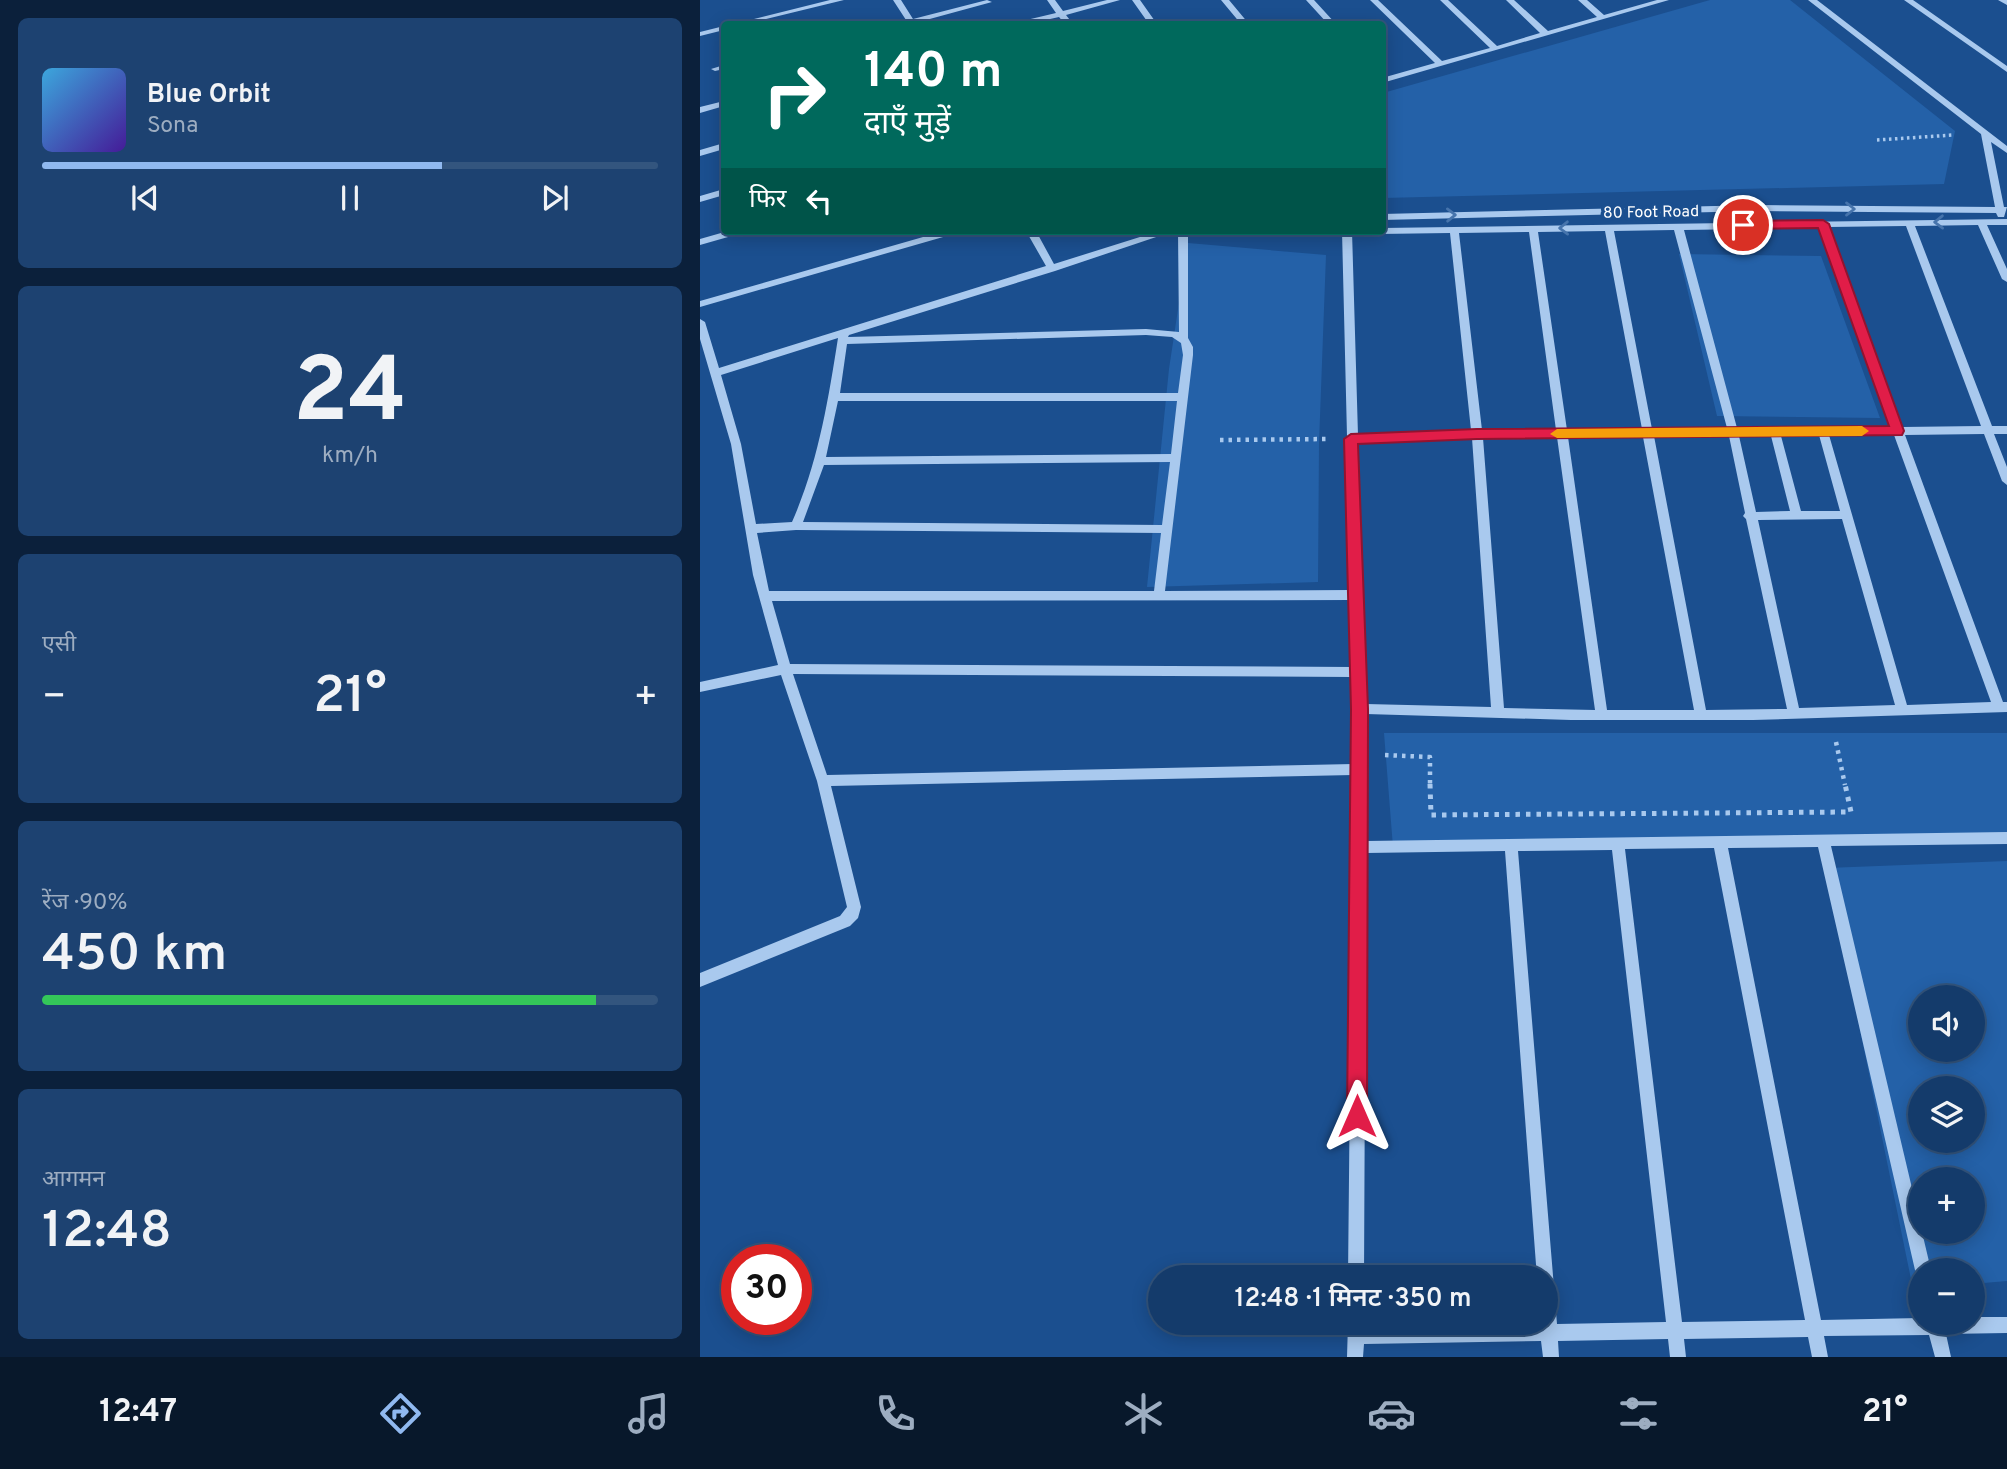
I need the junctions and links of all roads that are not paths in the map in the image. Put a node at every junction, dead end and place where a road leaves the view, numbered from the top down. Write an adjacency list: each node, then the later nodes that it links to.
1 (840, 0): 20 (street)
2 (897, 0): 21 (street)
3 (1051, 0): 18 (street)
4 (1116, 0): 18 (street)
5 (1136, 0): 25 (street)
6 (1225, 0): 26 (street)
7 (1310, 0): 27 (street)
8 (1374, 0): 32 (street)
9 (1444, 0): 31 (street)
10 (1510, 0): 30 (street)
11 (1582, 0): 19 (street)
12 (1665, 0): 19 (street)
13 (1812, 0): 37 (street)
14 (1908, 0): 33 (street)
15 (2002, 0): 17 (street)
16 (988, 2): 22 (street)
17 (2007, 3)
18 (1061, 14): 23 (street); 24 (street)
19 (1603, 18): 30 (street)
20 (751, 21)
21 (911, 21)
22 (919, 21)
23 (1033, 21)
24 (1067, 21)
25 (1151, 21)
26 (1242, 21)
27 (1329, 21)
28 (721, 29): 29 (street)
29 (700, 34)
30 (1546, 34): 31 (street)
31 (1495, 48): 32 (street)
32 (1440, 64): 34 (street)
33 (2007, 70)
34 (1386, 80)
35 (721, 105): 36 (street)
36 (700, 110)
37 (1985, 134): 39 (street); 44 (street)
38 (721, 147): 40 (street)
39 (2007, 150)
40 (700, 153)
41 (721, 193): 42 (street)
42 (700, 199)
43 (1758, 208): 44 (street, 80 Foot Road, one-way to 44); 45 (street, 80 Foot Road, one-way to 43); 50 (street)
44 (2003, 210): 47 (street)
45 (1386, 217)
46 (1981, 222): 47 (street, 80 Foot Road); 48 (street, 80 Foot Road, one-way to 48); 64 (street)
47 (2006, 222)
48 (1909, 223): 49 (street, 80 Foot Road); 72 (street)
49 (1823, 224): 50 (street, 80 Foot Road); 74 (street)
50 (1764, 225): 51 (street, 80 Foot Road)
51 (1678, 226): 52 (street, 80 Foot Road); 75 (street)
52 (1609, 227): 53 (street, 80 Foot Road, one-way to 53); 79 (street)
53 (1533, 229): 54 (street, 80 Foot Road); 78 (street)
54 (1454, 230): 55 (street, 80 Foot Road); 80 (street)
55 (1386, 231)
56 (725, 235): 62 (street)
57 (940, 235): 65 (street)
58 (1033, 235): 63 (street)
59 (1157, 235): 63 (street)
60 (1183, 235): 68 (street)
61 (1347, 235): 81 (street)
62 (700, 242)
63 (1052, 269): 67 (street)
64 (2007, 279)
65 (700, 304)
66 (700, 322): 69 (street)
67 (843, 337): 68 (street); 69 (street); 70 (street)
68 (1184, 337): 71 (street)
69 (716, 373): 89 (street)
70 (832, 397): 71 (street); 83 (street)
71 (1183, 397): 82 (street)
72 (1987, 430): 73 (street); 74 (street); 84 (street)
73 (2007, 430)
74 (1897, 431): 77 (street); 97 (street)
75 (1733, 432): 76 (street); 79 (street); 87 (street)
76 (1775, 432): 77 (street); 85 (street)
77 (1823, 432): 86 (street)
78 (1562, 433): 79 (street); 80 (street); 102 (street)
79 (1649, 433): 103 (street)
80 (1477, 434): 81 (street); 100 (street)
81 (1351, 439): 92 (street)
82 (1175, 458): 83 (street); 90 (street)
83 (818, 461): 88 (street)
84 (2007, 481)
85 (1796, 515): 86 (street); 87 (street)
86 (1847, 515): 99 (street)
87 (1749, 516): 101 (street)
88 (796, 526): 89 (street); 90 (street)
89 (751, 529): 93 (street)
90 (1167, 529): 91 (street)
91 (1159, 595): 92 (street); 93 (street)
92 (1356, 595): 95 (street)
93 (766, 596): 94 (street)
94 (785, 669): 95 (street); 96 (street); 105 (street)
95 (1358, 672): 98 (street)
96 (700, 687)
97 (2003, 707): 99 (street)
98 (1360, 709): 100 (street); 104 (street)
99 (1902, 709): 101 (street)
100 (1498, 713): 102 (street)
101 (1794, 714): 103 (street)
102 (1602, 715): 103 (street)
103 (1701, 715)
104 (1359, 769): 105 (street); 111 (street)
105 (823, 781): 112 (street)
106 (2007, 838): 107 (street)
107 (1823, 841): 108 (street); 113 (street)
108 (1720, 842): 109 (street); 119 (street)
109 (1619, 844): 110 (street); 120 (street)
110 (1511, 845): 111 (street); 115 (street)
111 (1359, 847): 114 (street)
112 (700, 980)
113 (1920, 1258)
114 (1356, 1265)
115 (1545, 1265)
116 (1985, 1325): 117 (street)
117 (2007, 1325)
118 (1908, 1326): 119 (street)
119 (1815, 1329): 120 (street); 128 (street)
120 (1675, 1331): 121 (street); 127 (street)
121 (1558, 1333)
122 (1356, 1335): 125 (street)
123 (1550, 1335): 126 (street)
124 (1938, 1335): 129 (street)
125 (1355, 1357)
126 (1551, 1357)
127 (1678, 1357)
128 (1820, 1357)
129 (1943, 1357)

